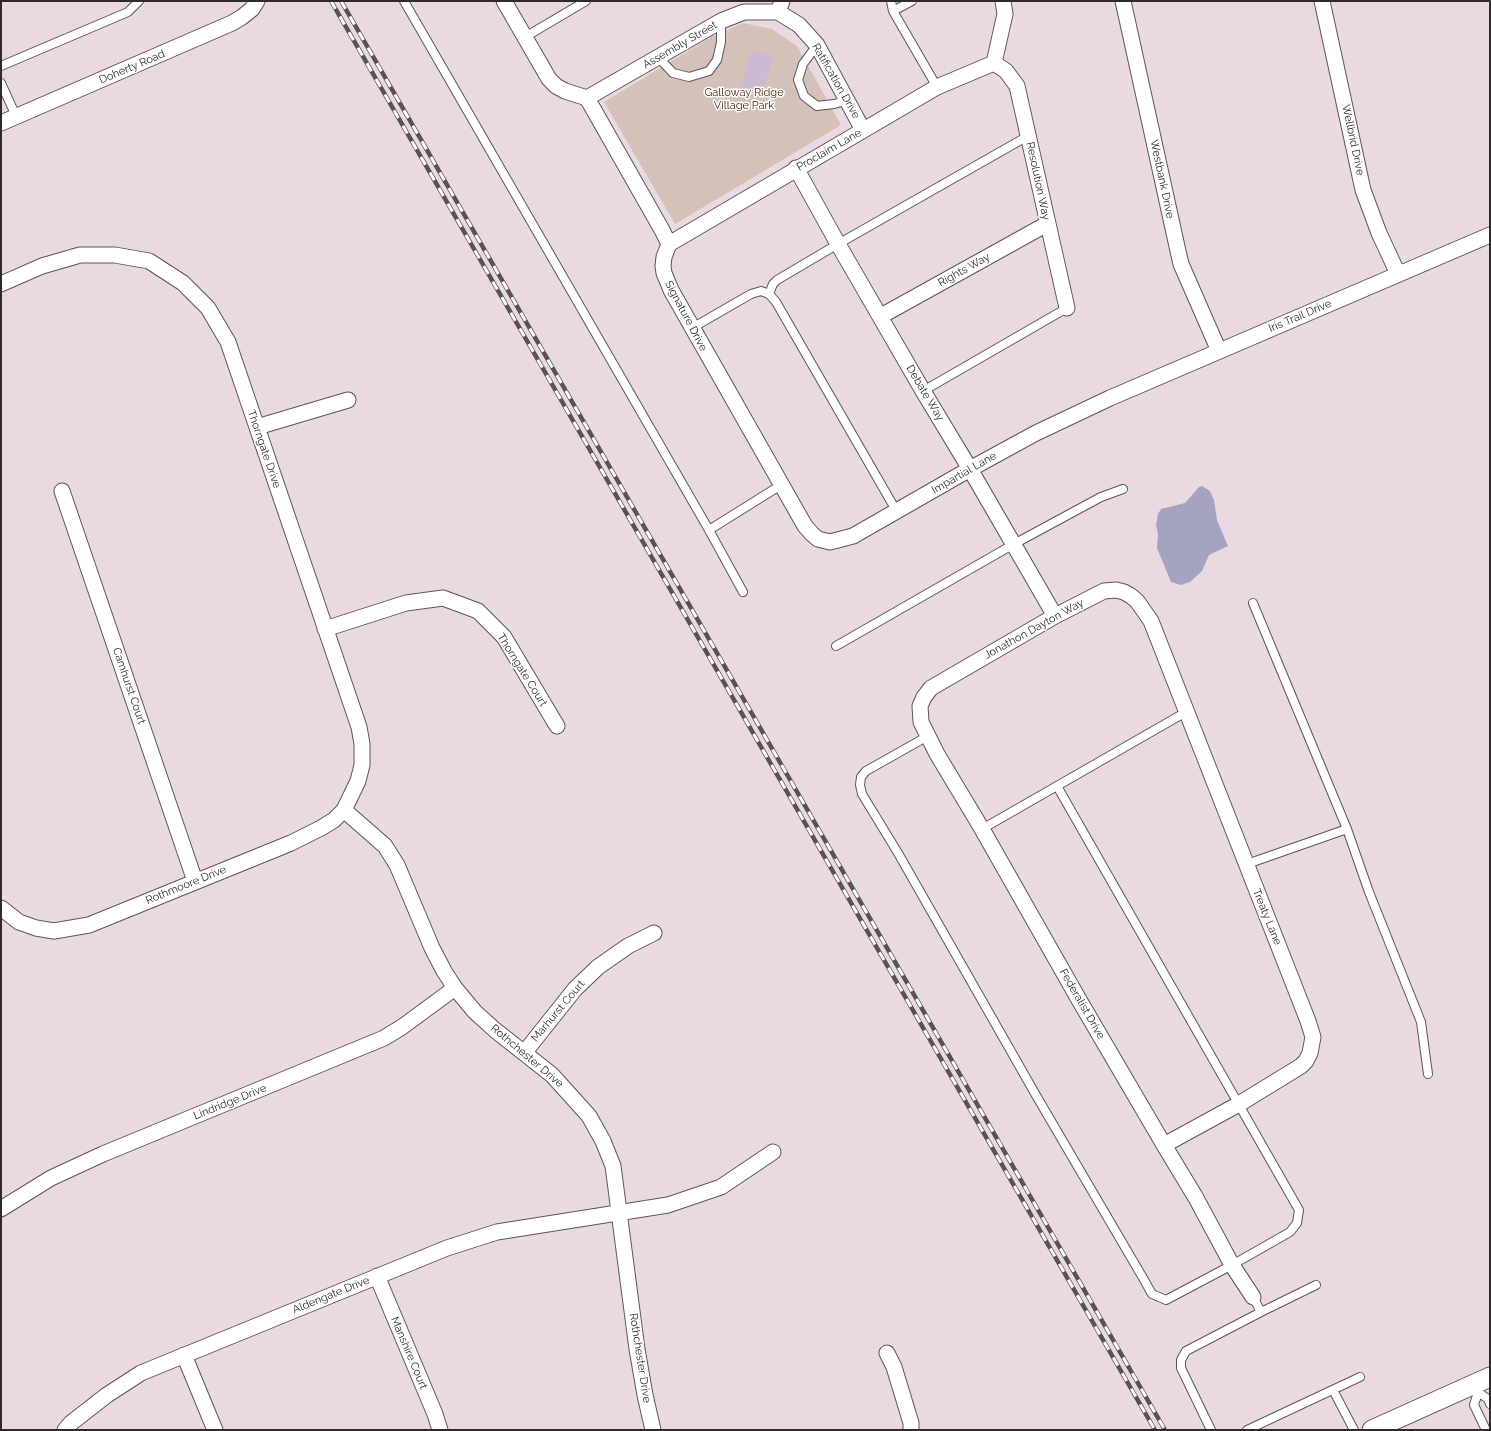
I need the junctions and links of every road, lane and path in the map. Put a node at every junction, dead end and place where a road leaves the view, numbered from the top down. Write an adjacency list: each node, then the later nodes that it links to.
1 (139, 1): 19 (lane)
2 (257, 1): 24 (street, Doherty Road)
3 (414, 1): 11 (lane)
4 (504, 1): 15 (street)
5 (586, 1): 15 (lane)
6 (891, 1): 13 (lane)
7 (912, 1): 13 (lane)
8 (1003, 1): 18 (street)
9 (1123, 1): 39 (street, Westbank Drive)
10 (1322, 1): 33 (street, Wellbrid Drive)
11 (405, 3): 49 (lane)
12 (780, 7): 14 (street, Assembly Street); 16 (street, Ratification Drive)
13 (893, 11): 21 (lane)
14 (721, 21): 17 (street, Assembly Street); 17 (lane)
15 (525, 37): 22 (street)
16 (816, 45): 23 (street, Ratification Drive); 23 (lane)
17 (658, 57): 22 (street, Assembly Street)
18 (994, 63): 21 (street, Proclaim Lane); 27 (street, Resolution Way)
19 (1, 66)
20 (1, 83): 24 (lane)
21 (937, 87): 26 (street, Proclaim Lane)
22 (587, 98): 31 (street)
23 (848, 100): 26 (street, Ratification Drive)
24 (16, 116): 25 (street, Doherty Road)
25 (1, 123)
26 (864, 130): 28 (street, Proclaim Lane)
27 (1028, 136): 29 (street, Resolution Way); 32 (lane)
28 (796, 168): 31 (street, Proclaim Lane); 32 (street, Debate Way)
29 (1047, 224): 36 (street, Resolution Way); 37 (street, Rights Way)
30 (1490, 235): 33 (street, Iris Trail Drive)
31 (669, 244): 38 (street, Signature Drive)
32 (838, 244): 35 (lane); 37 (street, Debate Way)
33 (1398, 274): 39 (street, Iris Trail Drive)
34 (1, 284): 43 (street, Thorngate Drive)
35 (769, 294): 38 (lane); 48 (lane)
36 (1067, 308): 40 (lane)
37 (881, 316): 40 (street, Debate Way)
38 (692, 328): 45 (street, Signature Drive)
39 (1219, 351): 41 (street, Iris Trail Drive)
40 (923, 391): 44 (street, Debate Way)
41 (1110, 398): 44 (street, Impartial Lane)
42 (348, 400): 43 (street)
43 (257, 427): 56 (street, Thorngate Drive)
44 (970, 468): 48 (street, Impartial Lane); 51 (street, Debate Way)
45 (781, 485): 49 (lane); 50 (street, Signature Drive)
46 (1123, 488): 51 (lane)
47 (62, 491): 67 (street, Camhurst Court)
48 (897, 512): 50 (street, Impartial Lane)
49 (709, 530): 52 (lane)
50 (818, 539)
51 (1014, 544): 54 (street, Debate Way); 57 (lane)
52 (743, 592)
53 (1253, 603): 65 (lane)
54 (1055, 616): 55 (street, Jonathon Dayton Way); 58 (street, Jonathon Dayton Way)
55 (1151, 621): 59 (street, Treaty Lane)
56 (326, 629): 60 (street, Thorngate Court); 63 (street, Thorngate Drive)
57 (836, 646)
58 (920, 706): 61 (street, Federalist Drive)
59 (1186, 712): 62 (lane); 66 (street, Treaty Lane)
60 (557, 726)
61 (928, 736): 64 (street, Federalist Drive); 78 (lane)
62 (1057, 786): 64 (lane); 73 (lane)
63 (344, 810): 67 (street, Rothmoore Drive); 70 (street, Rothchester Drive)
64 (982, 829): 74 (street, Federalist Drive)
65 (1347, 829): 66 (lane); 72 (lane)
66 (1246, 864): 73 (street, Treaty Lane)
67 (195, 881): 68 (street, Rothmoore Drive)
68 (1, 908)
69 (654, 933): 71 (street, Marhurst Court)
70 (455, 988): 71 (street, Rothchester Drive); 76 (street, Lindridge Drive)
71 (524, 1053): 77 (street, Rothchester Drive)
72 (1428, 1074)
73 (1239, 1104): 74 (street, Treaty Lane); 78 (lane)
74 (1164, 1145): 78 (street, Federalist Drive)
75 (773, 1152): 77 (street, Aldengate Drive)
76 (1, 1209)
77 (619, 1213): 79 (street, Aldengate Drive); 92 (street, Rothchester Drive)
78 (1232, 1265): 81 (street, Federalist Drive)
79 (377, 1276): 84 (street, Aldengate Drive); 91 (street, Manshire Court)
80 (1316, 1285): 82 (lane)
81 (1253, 1297): 82 (lane)
82 (1261, 1312): 94 (lane)
83 (887, 1353): 93 (street)
84 (184, 1355): 89 (street, Aldengate Drive); 90 (street)
85 (1360, 1377): 87 (lane)
86 (1481, 1384): 88 (lane); 97 (street); 98 (lane)
87 (1333, 1390): 95 (lane); 96 (lane)
88 (1490, 1404)
89 (66, 1430)
90 (215, 1430)
91 (440, 1430)
92 (653, 1430)
93 (911, 1430)
94 (1212, 1430)
95 (1247, 1430)
96 (1354, 1430)
97 (1372, 1430)
98 (1486, 1430)

